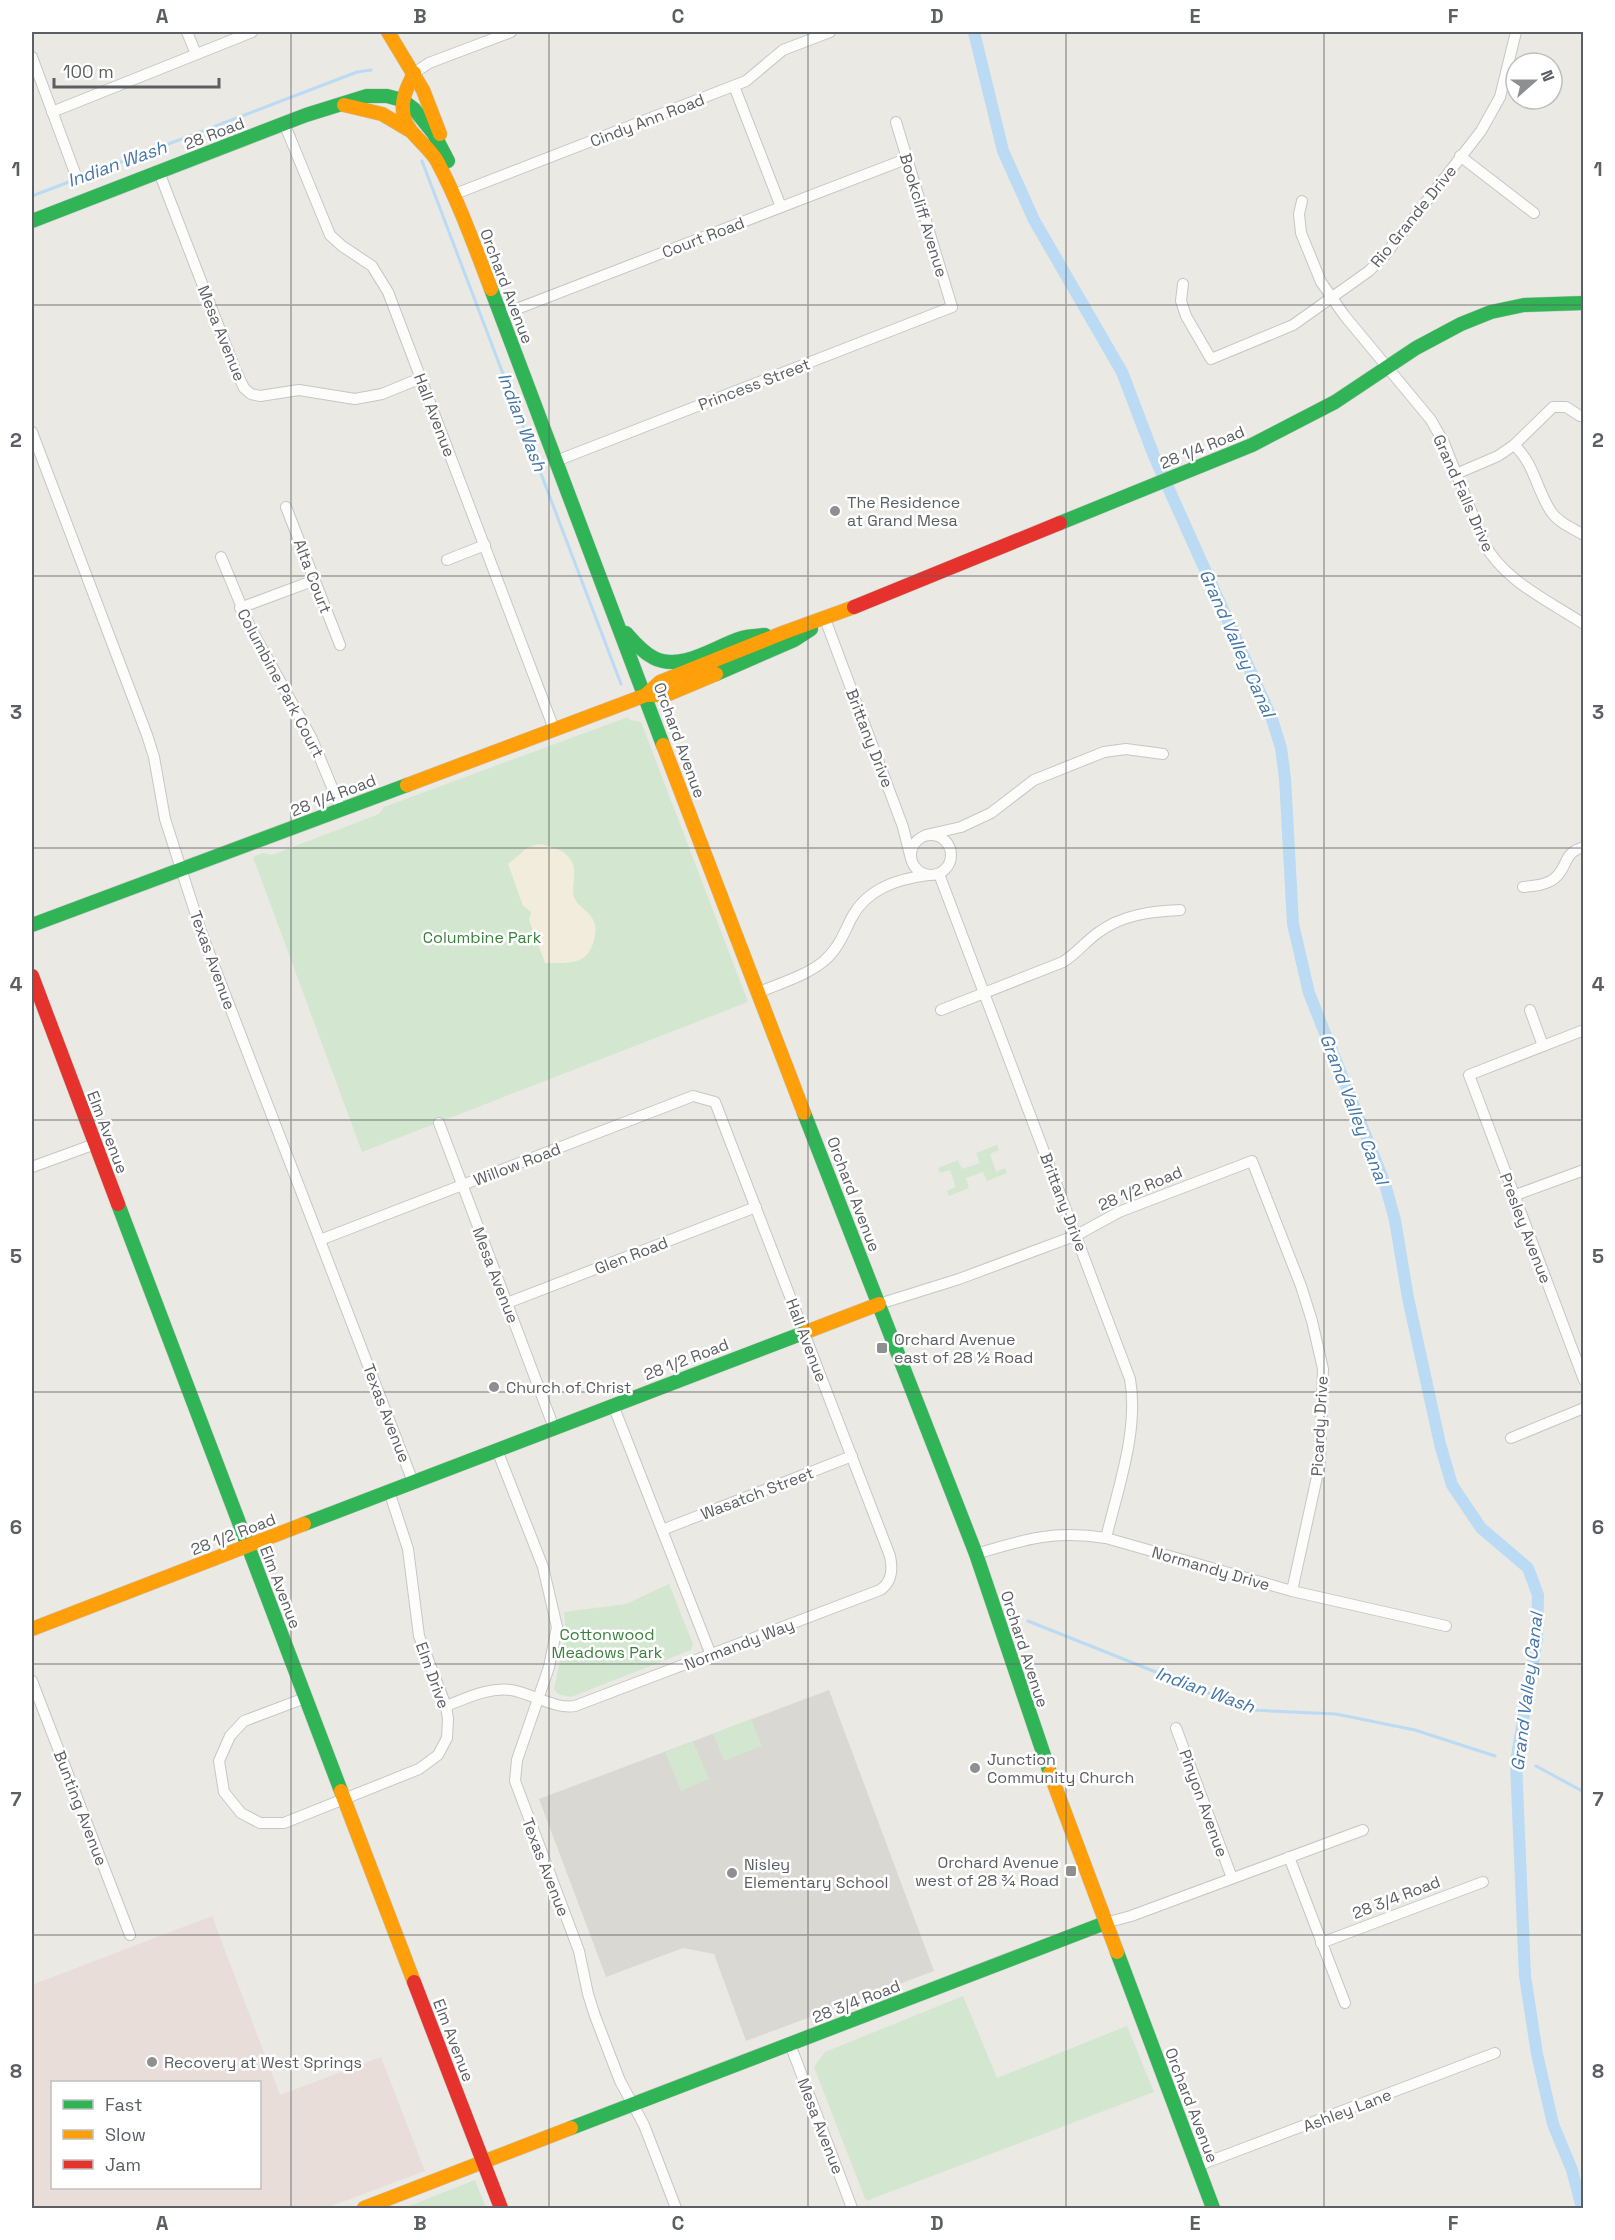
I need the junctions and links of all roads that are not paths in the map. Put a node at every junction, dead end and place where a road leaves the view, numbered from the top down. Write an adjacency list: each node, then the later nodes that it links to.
1 (187, 32): 7 (street)
2 (252, 32): 7 (street)
3 (388, 32): 9 (main road, Orchard Avenue)
4 (511, 32): 9 (street)
5 (830, 32): 10 (street, Cindy Ann Road)
6 (1516, 32): 17 (street, Rio Grande Drive)
7 (196, 54): 13 (street)
8 (32, 57): 13 (street)
9 (414, 73): 11 (main road); 19 (main road, Orchard Avenue)
10 (734, 86): 22 (street, Cindy Ann Road); 24 (street)
11 (402, 100): 12 (main road, 28 Road); 16 (main road, Orchard Avenue); 19 (main road)
12 (342, 104): 15 (main road, 28 Road); 16 (main road)
13 (52, 112): 21 (street)
14 (896, 122): 18 (street, Bookcliff Avenue)
15 (284, 123): 20 (main road, 28 Road); 33 (street, Hall Avenue)
16 (413, 133): 22 (main road, Orchard Avenue)
17 (1460, 156): 25 (street); 28 (street, Rio Grande Drive)
18 (906, 159): 24 (street, Court Road); 30 (street, Bookcliff Avenue)
19 (448, 161): 22 (main road, Orchard Avenue)
20 (159, 172): 26 (main road, 28 Road); 33 (street, Mesa Avenue)
21 (75, 173)
22 (455, 194): 31 (main road, Orchard Avenue)
23 (1302, 201): 28 (street, Grand Falls Drive)
24 (781, 207): 31 (street, Court Road)
25 (1534, 213)
26 (32, 221)
27 (1183, 284): 28 (street, Rio Grande Drive)
28 (1332, 297): 32 (street, Grand Falls Drive)
29 (1584, 303): 32 (main road, 28 1/4 Road)
30 (952, 307): 37 (street, Princess Street)
31 (501, 315): 37 (main road, Orchard Avenue)
32 (1388, 367): 38 (street, Grand Falls Drive); 47 (main road, 28 1/4 Road)
33 (421, 378): 41 (street, Hall Avenue)
34 (1580, 416): 36 (street)
35 (32, 432): 58 (street, Texas Avenue)
36 (1514, 445): 38 (street); 40 (street)
37 (556, 460): 46 (main road, Orchard Avenue)
38 (1456, 474): 48 (street, Grand Falls Drive)
39 (286, 507): 44 (street, Alta Court)
40 (1584, 535)
41 (485, 545): 43 (street); 52 (street, Hall Avenue)
42 (221, 557): 45 (street, Columbine Park Court)
43 (447, 560)
44 (315, 580): 45 (street); 50 (street, Alta Court)
45 (240, 608): 54 (street, Columbine Park Court)
46 (615, 615): 49 (main road); 51 (main road, Orchard Avenue)
47 (825, 619): 49 (main road, 28 1/4 Road); 51 (main road, 28 1/4 Road); 57 (street, Brittany Drive)
48 (1584, 624)
49 (785, 632): 51 (main road, 28 1/4 Road)
50 (340, 645)
51 (645, 695): 52 (main road, 28 1/4 Road); 64 (main road, Orchard Avenue)
52 (555, 729): 54 (main road, 28 1/4 Road)
53 (1163, 754): 55 (street)
54 (341, 809): 58 (main road, 28 1/4 Road)
55 (926, 835): 57 (street); 59 (street)
56 (1584, 847): 60 (street)
57 (911, 859): 59 (street)
58 (181, 870): 62 (main road, 28 1/4 Road); 80 (street, Texas Avenue)
59 (933, 875): 64 (street); 65 (street, Brittany Drive)
60 (1523, 887)
61 (1180, 910): 65 (street)
62 (32, 926)
63 (32, 976): 72 (main road, Elm Avenue)
64 (757, 993): 82 (main road, Orchard Avenue)
65 (985, 994): 66 (street); 79 (street, Brittany Drive)
66 (941, 1010)
67 (1530, 1010): 69 (street)
68 (1584, 1030): 69 (street)
69 (1544, 1046): 77 (street, Presley Avenue)
70 (715, 1102): 76 (street, Willow Road); 78 (street, Hall Avenue)
71 (439, 1123): 76 (street, Mesa Avenue)
72 (95, 1144): 74 (street); 95 (main road, Elm Avenue)
73 (1252, 1161): 79 (street, 28 1/2 Road); 98 (street, Picardy Drive)
74 (32, 1167)
75 (1584, 1170): 77 (street)
76 (462, 1186): 80 (street, Willow Road); 81 (street, Mesa Avenue)
77 (1513, 1196): 84 (street, Presley Avenue)
78 (756, 1207): 81 (street, Glen Road); 83 (street, Hall Avenue)
79 (1077, 1235): 82 (street, 28 1/2 Road); 94 (street, Brittany Drive)
80 (320, 1240): 91 (street, Texas Avenue)
81 (507, 1303): 87 (street, Mesa Avenue)
82 (879, 1304): 83 (main road, 28 1/2 Road); 96 (main road, Orchard Avenue)
83 (804, 1332): 85 (main road, 28 1/2 Road); 90 (street, Hall Avenue)
84 (1584, 1380)
85 (613, 1405): 87 (main road, 28 1/2 Road); 93 (street)
86 (1584, 1408): 88 (street)
87 (554, 1428): 89 (main road, 28 1/2 Road)
88 (1511, 1438)
89 (497, 1450): 91 (main road, 28 1/2 Road); 103 (street, Texas Avenue)
90 (852, 1456): 93 (street, Wasatch Street); 97 (street, Hall Avenue)
91 (413, 1482): 92 (main road, 28 1/2 Road)
92 (389, 1491): 95 (main road, 28 1/2 Road); 105 (street, Elm Drive)
93 (662, 1530): 101 (street)
94 (1106, 1538): 96 (street, Normandy Drive); 98 (street, Normandy Drive)
95 (247, 1546): 100 (main road, 28 1/2 Road); 104 (main road, Elm Avenue)
96 (976, 1554): 112 (main road, Orchard Avenue)
97 (890, 1579): 101 (street, Normandy Way)
98 (1292, 1591): 99 (street, Normandy Drive)
99 (1446, 1626)
100 (32, 1629)
101 (711, 1655): 103 (street, Normandy Way)
102 (32, 1681): 113 (street, Bunting Avenue)
103 (538, 1697): 105 (street, Normandy Way); 118 (street, Texas Avenue)
104 (305, 1698): 107 (main road, Elm Avenue); 107 (street)
105 (446, 1706): 107 (street, Elm Drive)
106 (1176, 1728): 110 (street, Pinyon Avenue)
107 (344, 1800): 119 (main road, Elm Avenue)
108 (1363, 1830): 109 (street, 28 3/4 Road)
109 (1289, 1857): 110 (street, 28 3/4 Road); 114 (street)
110 (1232, 1878): 112 (street, 28 3/4 Road)
111 (1483, 1882): 114 (street, 28 3/4 Road)
112 (1106, 1923): 116 (main road, 28 3/4 Road); 120 (main road, Orchard Avenue)
113 (130, 1935)
114 (1322, 1943): 115 (street)
115 (1345, 2003)
116 (790, 2044): 118 (main road, 28 3/4 Road); 124 (street, Mesa Avenue)
117 (1496, 2053): 120 (street, Ashley Lane)
118 (633, 2104): 119 (main road, 28 3/4 Road); 123 (street, Texas Avenue)
119 (483, 2162): 121 (main road, 28 3/4 Road); 122 (main road, Elm Avenue)
120 (1197, 2166): 125 (main road, Orchard Avenue)
121 (364, 2208)
122 (501, 2208)
123 (676, 2208)
124 (852, 2208)
125 (1214, 2208)

